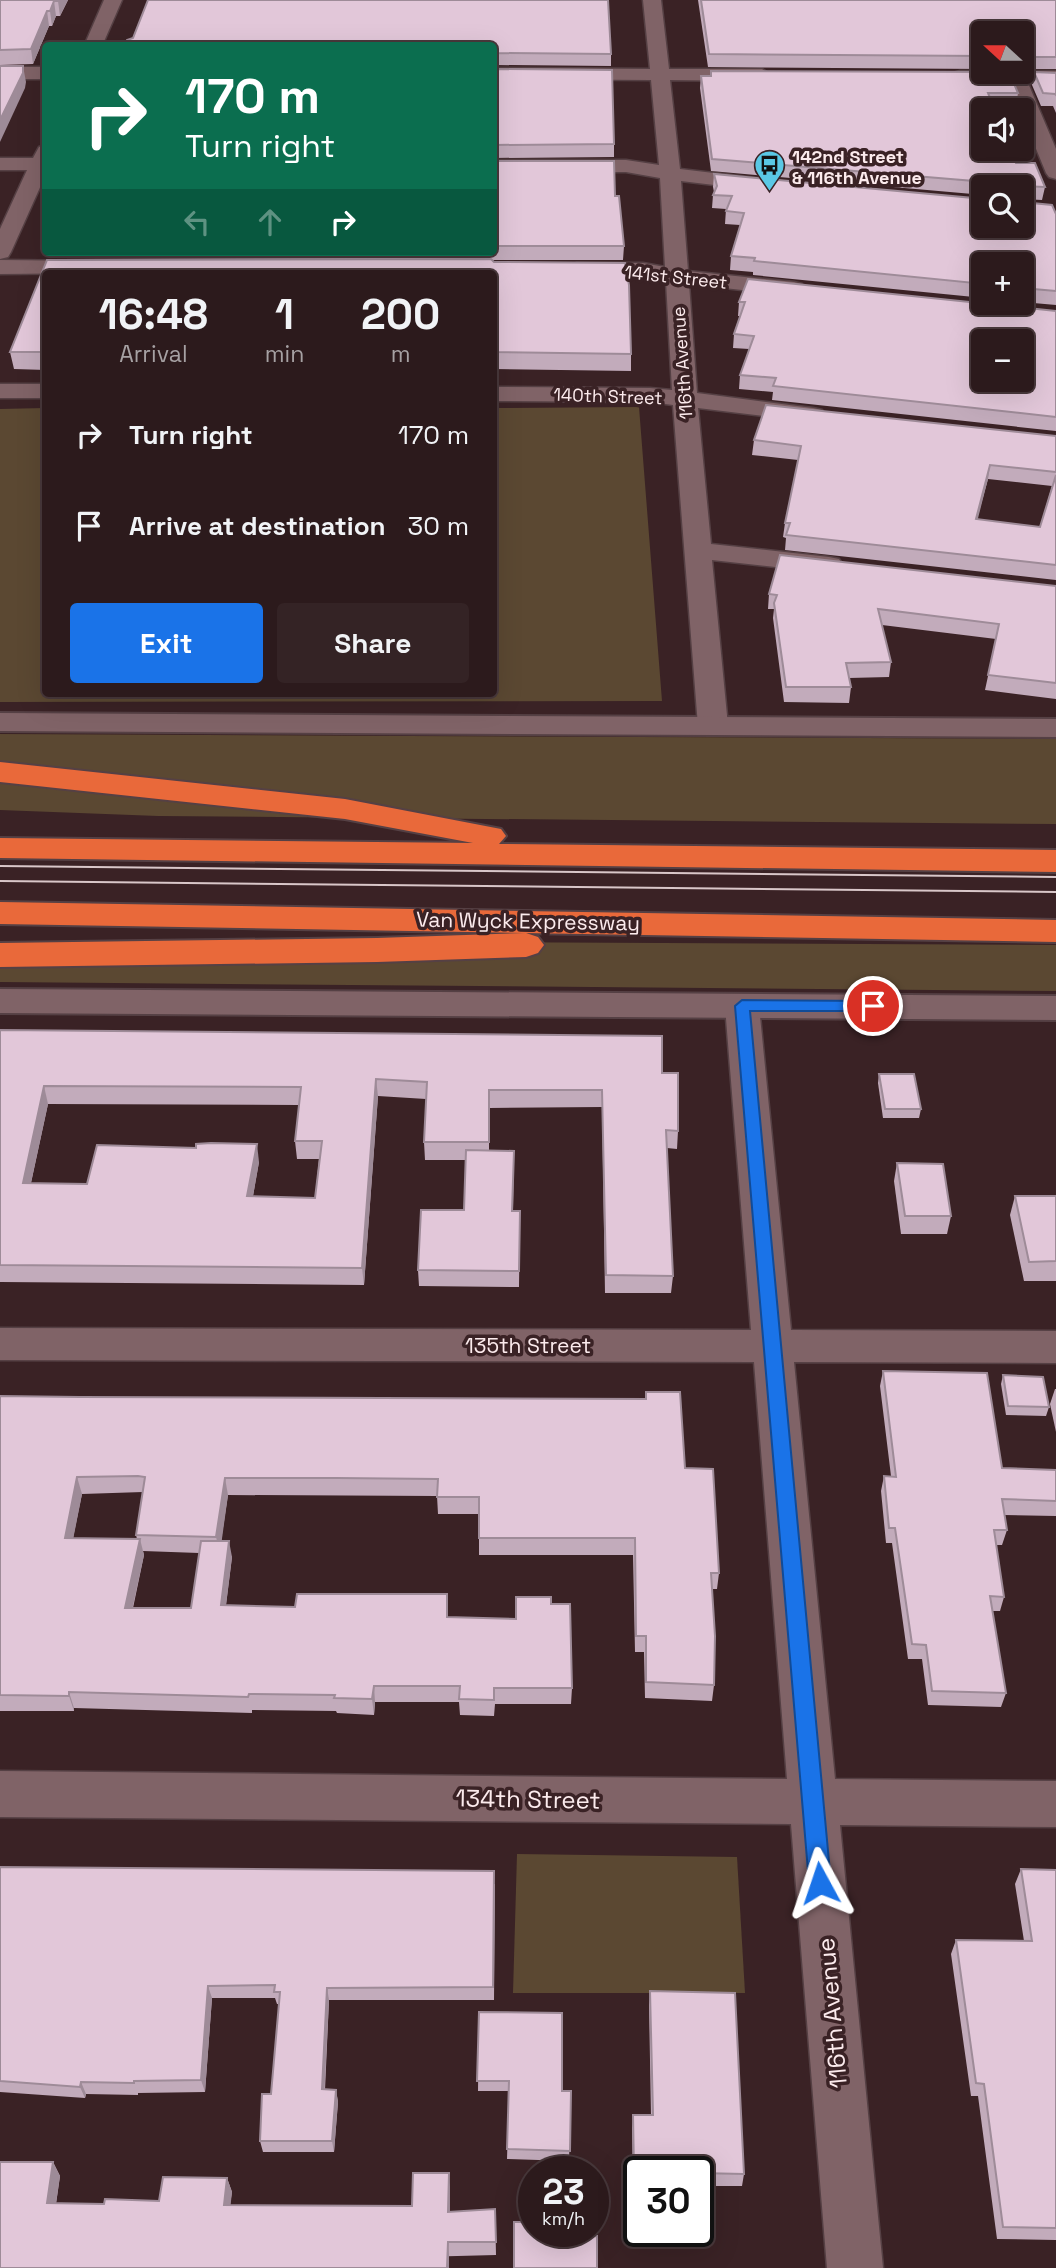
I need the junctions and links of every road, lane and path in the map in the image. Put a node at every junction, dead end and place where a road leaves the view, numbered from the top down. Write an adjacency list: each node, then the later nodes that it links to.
1 (113, 0): 3 (street)
2 (652, 0): 7 (street, 116th Avenue)
3 (95, 42)
4 (0, 73): 5 (street)
5 (42, 73)
6 (497, 74): 7 (street)
7 (660, 75): 8 (street); 18 (street, 116th Avenue)
8 (779, 76)
9 (946, 76): 10 (street)
10 (971, 76)
11 (1034, 77): 12 (street)
12 (1056, 77)
13 (1019, 84): 19 (street)
14 (42, 159): 16 (street)
15 (42, 163): 21 (street)
16 (0, 164)
17 (497, 166): 18 (street)
18 (670, 172): 20 (street); 25 (street, 116th Avenue)
19 (1056, 173)
20 (778, 186)
21 (0, 252)
22 (0, 267): 23 (street)
23 (120, 268)
24 (561, 270): 25 (street, 141st Street)
25 (676, 275): 26 (street, 141st Street); 30 (street, 116th Avenue)
26 (821, 292)
27 (0, 391): 28 (street)
28 (42, 391)
29 (497, 394): 30 (street, 140th Street)
30 (685, 400): 31 (street, 140th Street); 32 (street, 116th Avenue)
31 (841, 418)
32 (697, 550): 33 (street); 35 (street, 116th Avenue)
33 (854, 567)
34 (0, 722): 35 (main road)
35 (713, 726): 36 (main road)
36 (1056, 728)
37 (0, 772): 39 (highway)
38 (0, 848): 39 (highway)
39 (598, 856): 40 (highway)
40 (1056, 861)
41 (0, 913): 42 (highway, Van Wyck Expressway)
42 (981, 930): 43 (highway, Van Wyck Expressway); 44 (highway)
43 (1056, 931)
44 (0, 955)
45 (0, 1001): 46 (main road)
46 (742, 1006): 47 (main road); 49 (street, 116th Avenue)
47 (1056, 1008)
48 (0, 1344): 49 (street, 135th Street)
49 (771, 1347): 50 (street, 135th Street); 52 (street, 116th Avenue)
50 (1056, 1347)
51 (0, 1794): 52 (street, 134th Street)
52 (813, 1802): 53 (street, 134th Street); 54 (street, 116th Avenue)
53 (1056, 1804)
54 (855, 2268)

